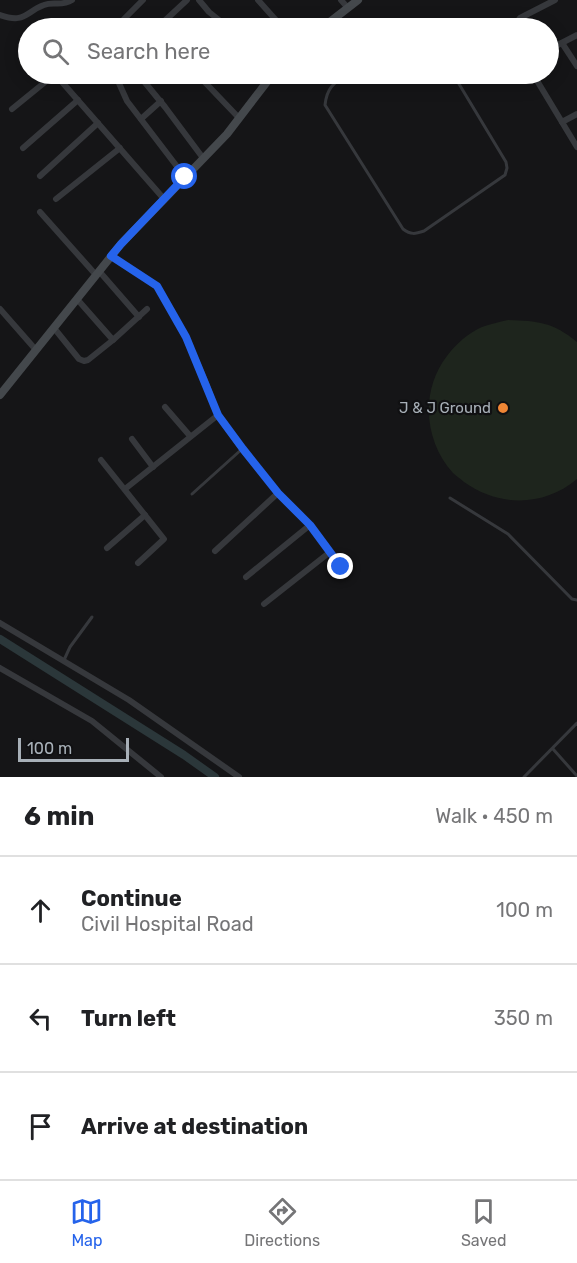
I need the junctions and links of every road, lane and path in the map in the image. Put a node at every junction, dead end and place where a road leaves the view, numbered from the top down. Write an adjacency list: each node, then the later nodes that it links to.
1 (72, 0): 10 (street)
2 (143, 0): 11 (street)
3 (187, 0): 12 (street)
4 (199, 0): 13 (street)
5 (258, 0): 14 (street)
6 (341, 0): 9 (street)
7 (358, 0): 9 (street)
8 (555, 0): 16 (street)
9 (348, 8): 15 (street)
10 (0, 15)
11 (125, 18)
12 (168, 18)
13 (216, 18)
14 (275, 18)
15 (335, 18)
16 (520, 18)
17 (577, 35): 18 (street)
18 (562, 43): 19 (street); 20 (street)
19 (559, 45)
20 (577, 66)
21 (43, 84): 32 (street)
22 (64, 84): 30 (street)
23 (119, 84): 35 (street)
24 (146, 84): 31 (street)
25 (207, 84): 34 (street)
26 (265, 84): 34 (street)
27 (334, 84): 28 (lane)
28 (459, 84)
29 (539, 84): 36 (street)
30 (78, 100): 37 (street); 39 (street)
31 (161, 102): 35 (street); 41 (street)
32 (12, 109)
33 (577, 114): 36 (street)
34 (239, 118): 41 (street)
35 (141, 119): 43 (street)
36 (562, 122): 38 (street)
37 (98, 123): 40 (street); 42 (street)
38 (577, 147)
39 (23, 148)
40 (120, 148): 44 (street); 45 (street)
41 (203, 158): 43 (street)
42 (40, 176)
43 (185, 177): 45 (street)
44 (56, 199)
45 (164, 199): 47 (street)
46 (40, 212): 48 (street)
47 (111, 256): 48 (street); 58 (street)
48 (98, 273): 49 (street); 52 (street)
49 (77, 299): 53 (street); 54 (street)
50 (0, 309): 55 (street)
51 (147, 309): 52 (street)
52 (138, 317): 54 (street)
53 (54, 328): 54 (street); 55 (street)
54 (113, 340)
55 (36, 350): 56 (street)
56 (0, 395)
57 (165, 407): 59 (street)
58 (218, 415): 59 (street); 61 (street)
59 (190, 436): 63 (street)
60 (132, 440): 63 (street)
61 (243, 449): 65 (street); 66 (lane)
62 (101, 460): 64 (street)
63 (153, 467): 64 (street)
64 (125, 489): 68 (street)
65 (278, 493): 69 (street); 71 (street)
66 (192, 494)
67 (450, 498): 76 (lane)
68 (145, 515): 70 (street); 73 (street)
69 (310, 525): 72 (street); 75 (street)
70 (107, 548)
71 (215, 551)
72 (330, 552): 74 (street); 77 (street)
73 (138, 563)
74 (341, 567)
75 (246, 577)
76 (577, 600)
77 (264, 604)
78 (92, 617): 80 (lane)
79 (0, 622): 80 (street)
80 (64, 661): 86 (street)
81 (0, 668): 85 (street)
82 (577, 723): 83 (lane)
83 (553, 749): 84 (lane); 87 (lane)
84 (577, 776)
85 (161, 777)
86 (239, 777)
87 (524, 777)

